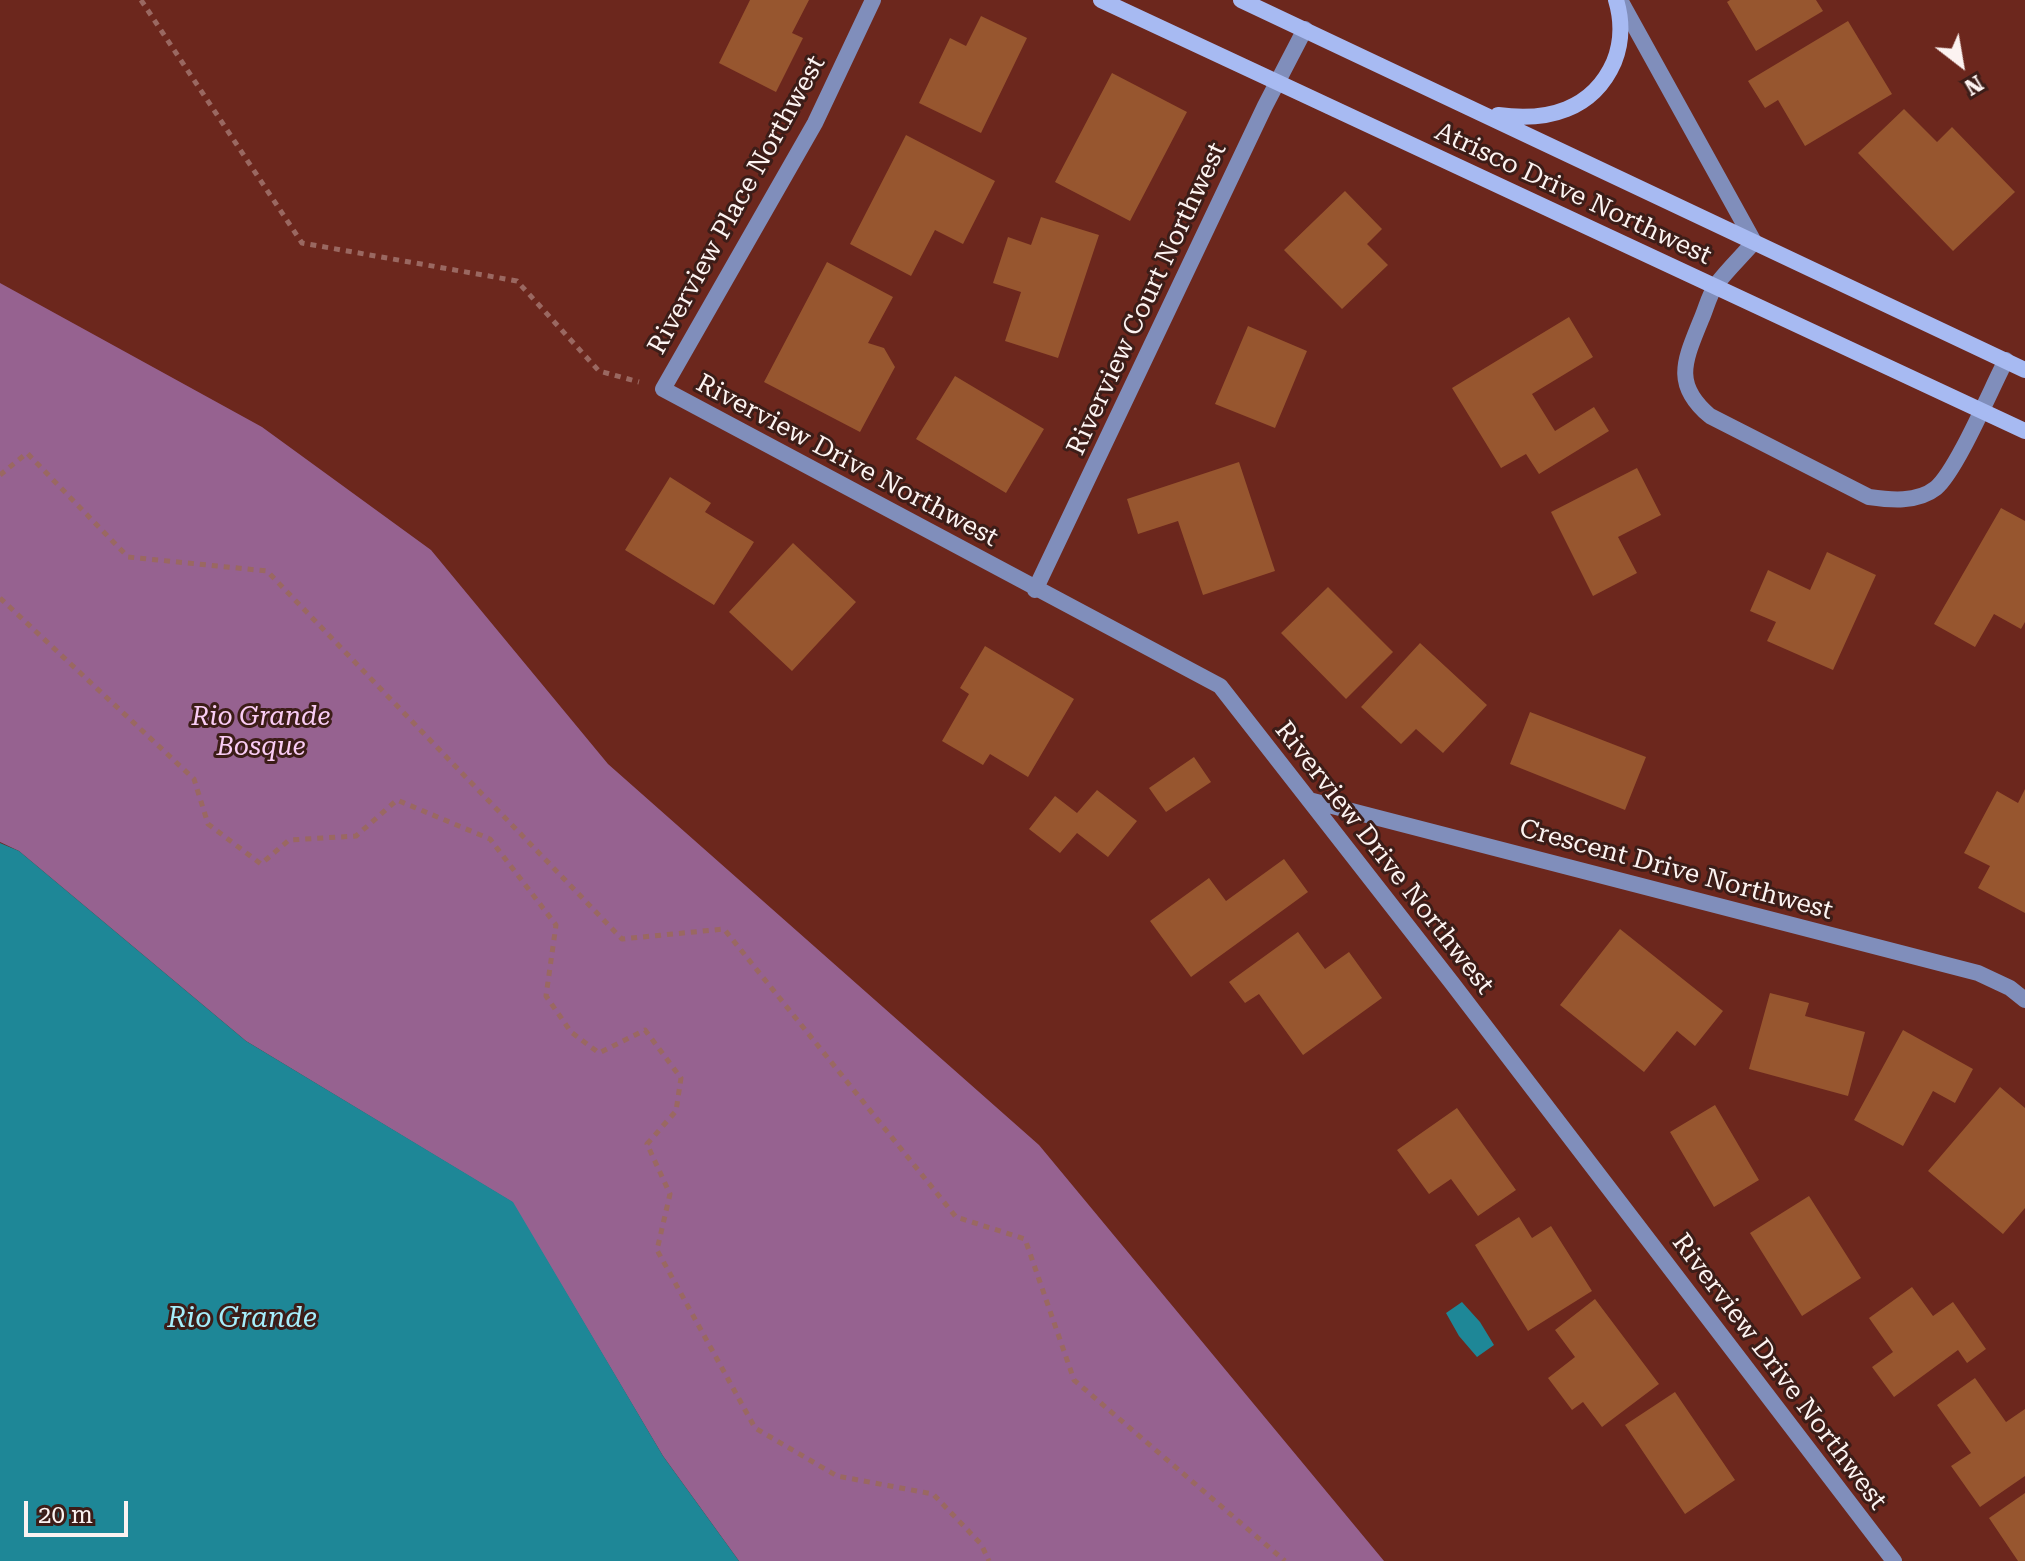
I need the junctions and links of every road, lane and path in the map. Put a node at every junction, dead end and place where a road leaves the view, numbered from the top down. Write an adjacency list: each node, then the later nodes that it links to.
1 (141, 0): 13 (path)
2 (873, 0): 13 (street, Riverview Place Northwest)
3 (1101, 0): 7 (main road, Atrisco Drive Northwest)
4 (1241, 0): 6 (main road, Atrisco Drive Northwest)
5 (1618, 0): 8 (main road); 9 (street)
6 (1305, 29): 7 (street, Riverview Court Northwest); 8 (main road, Atrisco Drive Northwest)
7 (1277, 83): 10 (main road, Atrisco Drive Northwest); 17 (street, Riverview Court Northwest)
8 (1482, 112): 9 (main road, Atrisco Drive Northwest)
9 (1754, 242): 10 (street); 11 (main road, Atrisco Drive Northwest)
10 (1715, 287): 14 (main road, Atrisco Drive Northwest); 14 (street)
11 (2006, 360): 12 (main road, Atrisco Drive Northwest); 14 (street)
12 (2025, 370)
13 (663, 389): 17 (street, Riverview Drive Northwest)
14 (1980, 409): 15 (main road, Atrisco Drive Northwest)
15 (2025, 431)
16 (0, 475): 22 (path)
17 (1035, 590): 19 (street, Riverview Drive Northwest)
18 (0, 598): 21 (path)
19 (1309, 800): 20 (street, Crescent Drive Northwest); 23 (street, Riverview Drive Northwest)
20 (2025, 1000)
21 (989, 1561)
22 (1285, 1561)
23 (1894, 1561)

